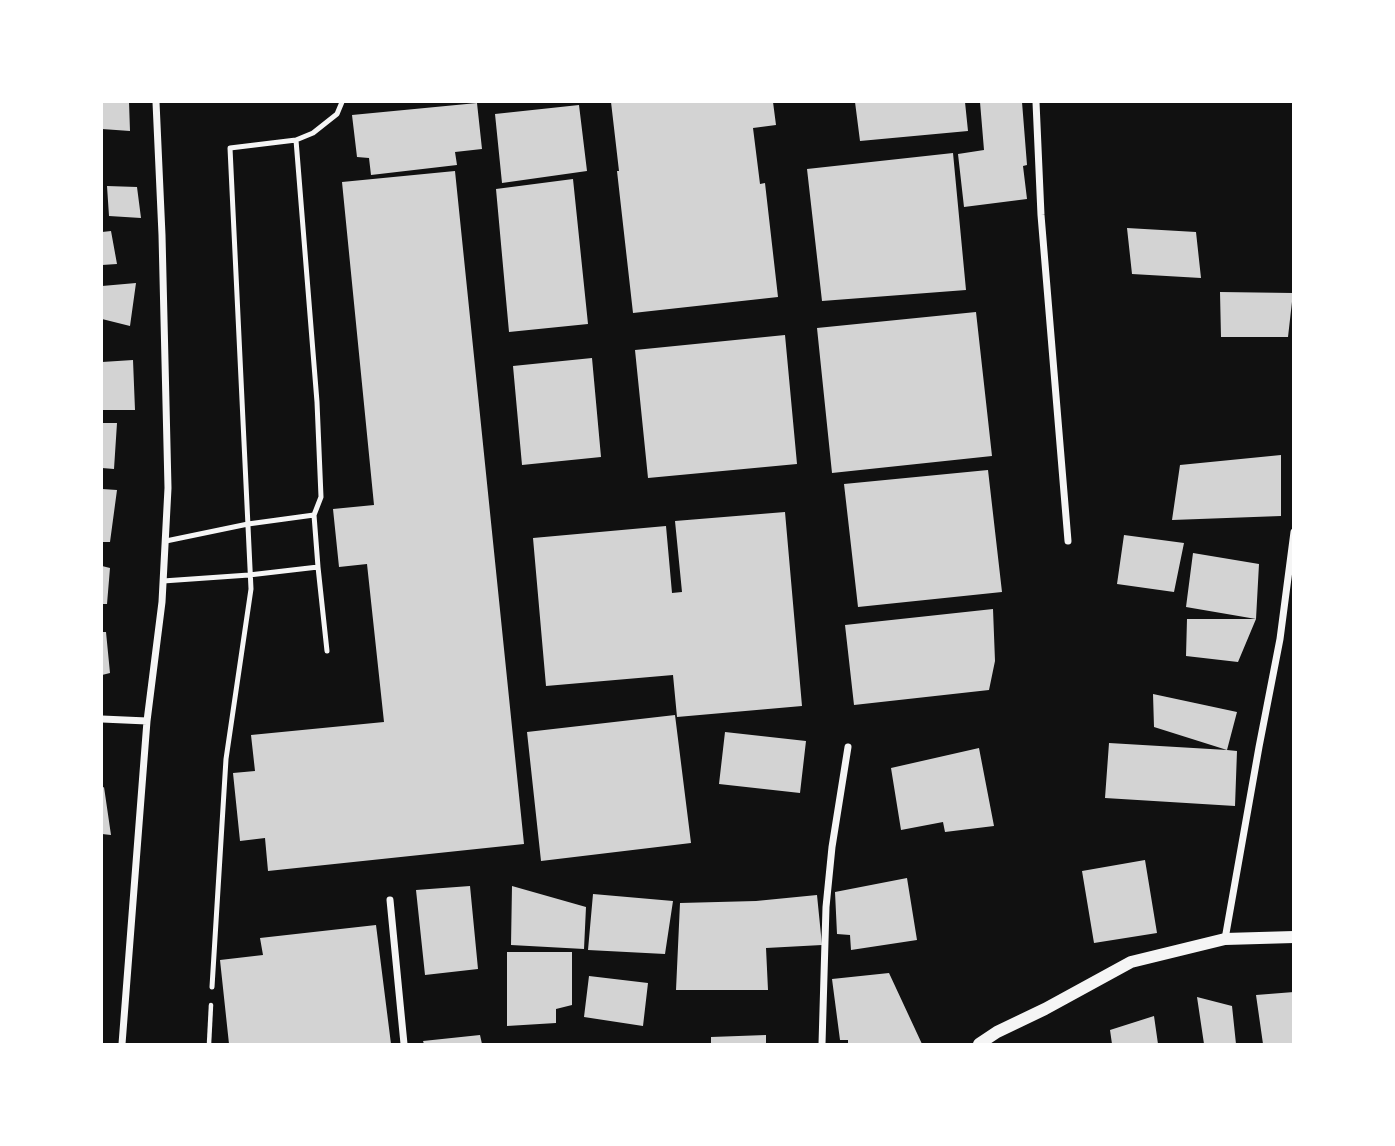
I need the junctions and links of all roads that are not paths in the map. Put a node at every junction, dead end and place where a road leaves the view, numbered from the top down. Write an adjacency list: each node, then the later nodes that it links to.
1 (156, 102): 8 (street)
2 (342, 102): 4 (lane)
3 (1036, 102): 9 (street)
4 (296, 140): 5 (lane); 6 (lane)
5 (314, 515): 6 (lane); 10 (lane)
6 (248, 524): 8 (lane); 11 (lane)
7 (1293, 531): 19 (street)
8 (166, 541): 12 (street)
9 (1068, 541)
10 (318, 567): 11 (lane); 13 (lane)
11 (249, 575): 12 (lane); 20 (lane)
12 (163, 581): 15 (street)
13 (327, 651)
14 (102, 719): 15 (street)
15 (148, 721): 21 (street)
16 (848, 747): 23 (street)
17 (390, 900): 22 (street)
18 (1293, 937): 19 (street)
19 (1225, 939): 24 (street)
20 (212, 987)
21 (122, 1045)
22 (404, 1045)
23 (822, 1045)
24 (979, 1045)

